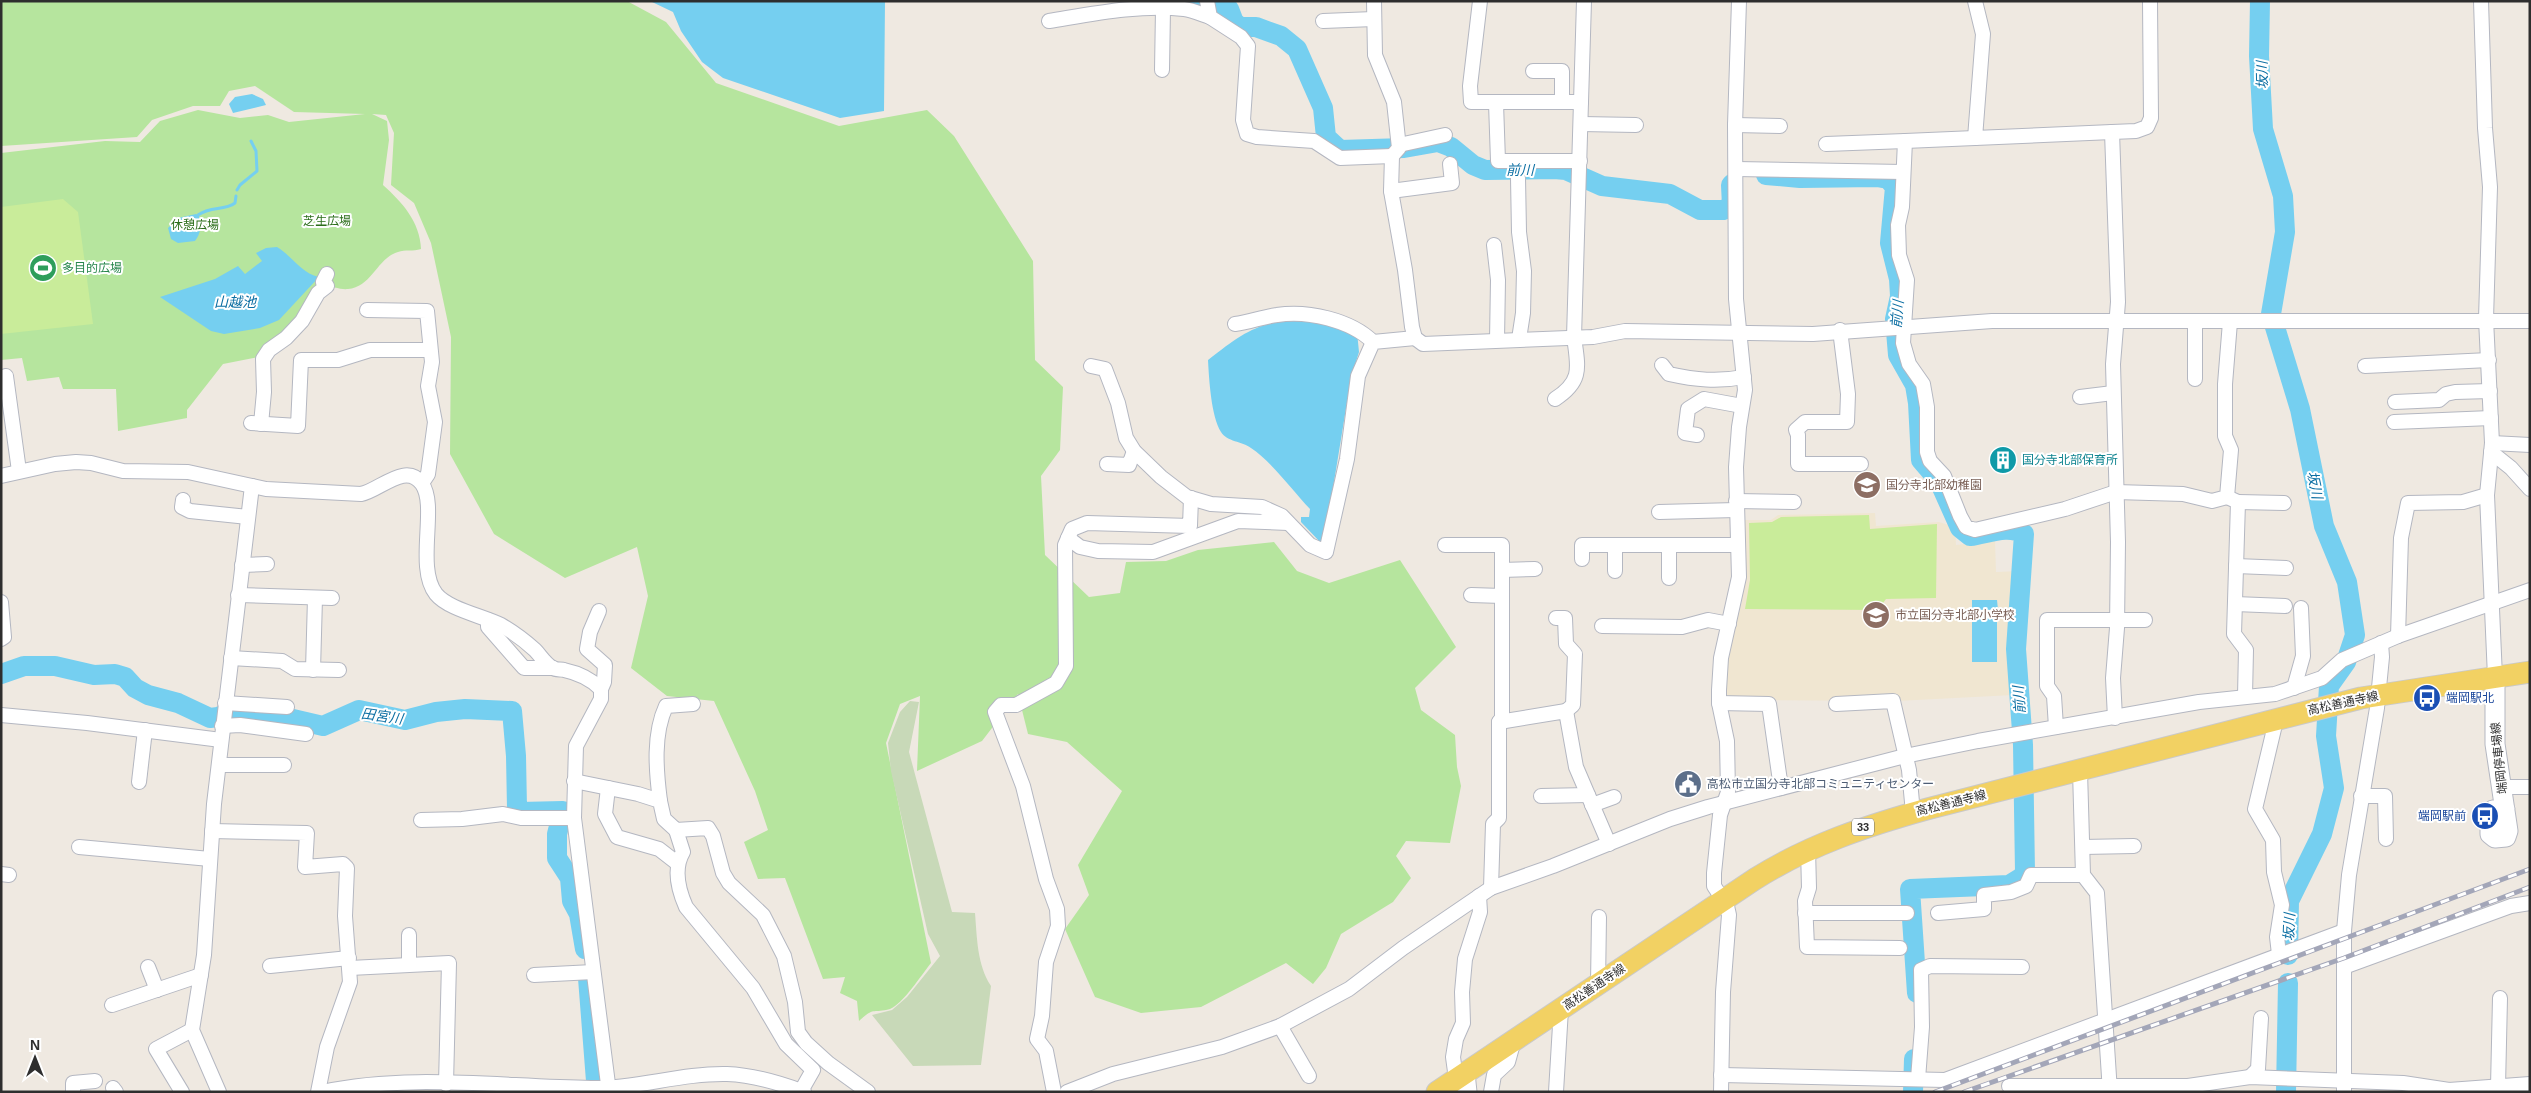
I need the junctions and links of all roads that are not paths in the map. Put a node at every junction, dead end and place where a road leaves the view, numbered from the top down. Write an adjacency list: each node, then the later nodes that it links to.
1 (1207, 1): 10 (street)
2 (1374, 1): 11 (street)
3 (1480, 1): 18 (street)
4 (1584, 1): 17 (street)
5 (1740, 1): 21 (street)
6 (1975, 1): 25 (street)
7 (2150, 1): 23 (street)
8 (2481, 1): 38 (street)
9 (1163, 9): 10 (street); 12 (street); 14 (street)
10 (1210, 17): 28 (street)
11 (1374, 19): 13 (street); 28 (street)
12 (1049, 21)
13 (1323, 21)
14 (1161, 70)
15 (1533, 70): 16 (street)
16 (1562, 102): 17 (street); 18 (street)
17 (1581, 102): 19 (street)
18 (1496, 103): 30 (street)
19 (1581, 124): 20 (street); 30 (street)
20 (1636, 125)
21 (1735, 125): 22 (street); 31 (street)
22 (1780, 126)
23 (2112, 132): 25 (street); 39 (street)
24 (1445, 135): 28 (street)
25 (1975, 138): 26 (street)
26 (1905, 141): 27 (street); 32 (street)
27 (1826, 144)
28 (1396, 150): 34 (street)
29 (1450, 164): 34 (street)
30 (1580, 167): 47 (street)
31 (1736, 169): 32 (street); 46 (street)
32 (1903, 172): 44 (street)
33 (1518, 178): 49 (street)
34 (1390, 191): 48 (street)
35 (1494, 245): 50 (street)
36 (327, 274): 52 (street)
37 (367, 310): 52 (street)
38 (2486, 319): 40 (street); 42 (street); 53 (street)
39 (2117, 321): 41 (street); 44 (street); 61 (street)
40 (2530, 321)
41 (2195, 322): 42 (street); 59 (street)
42 (2230, 322): 82 (street)
43 (1235, 324): 51 (street)
44 (1905, 326): 45 (street); 79 (street)
45 (1840, 330): 46 (street); 73 (street)
46 (1739, 331): 47 (street); 58 (street)
47 (1574, 337): 49 (street); 63 (street)
48 (1415, 338): 50 (street); 51 (street)
49 (1519, 339): 50 (street)
50 (1498, 340)
51 (1374, 342): 89 (street)
52 (429, 350): 76 (street)
53 (2489, 360): 56 (street); 60 (street)
54 (1662, 365): 58 (street)
55 (1091, 366): 71 (street)
56 (2365, 366)
57 (6, 376): 74 (street)
58 (1744, 377): 65 (street)
59 (2195, 378)
60 (2490, 390): 64 (street); 66 (street)
61 (2113, 393): 62 (street); 79 (street)
62 (2080, 397)
63 (1554, 400)
64 (2395, 402)
65 (1742, 406): 68 (street); 86 (street)
66 (2491, 418): 67 (street); 70 (street)
67 (2394, 422)
68 (1697, 435)
69 (2530, 445): 70 (street)
70 (2492, 448): 78 (street); 80 (street)
71 (1134, 451): 72 (street); 81 (street)
72 (1107, 464)
73 (1861, 464)
74 (19, 471): 75 (street); 77 (street)
75 (1, 476)
76 (422, 483): 77 (street); 118 (street)
77 (252, 486): 88 (street)
78 (2530, 489)
79 (2116, 492): 82 (street); 117 (street)
80 (2488, 495): 111 (street); 122 (street)
81 (1191, 498): 89 (street); 90 (street)
82 (2233, 499): 85 (street); 98 (street)
83 (184, 500): 88 (street)
84 (1794, 502): 86 (street)
85 (2284, 503)
86 (1736, 505): 87 (street); 94 (street)
87 (1659, 512)
88 (248, 517): 97 (street)
89 (1290, 523): 90 (street)
90 (1068, 538): 232 (street)
91 (1445, 545): 101 (street)
92 (1615, 545): 93 (street); 95 (street); 102 (street)
93 (1669, 545): 94 (street); 103 (street)
94 (1737, 545): 120 (street)
95 (1582, 559)
96 (267, 564): 97 (street)
97 (242, 565): 105 (street)
98 (2236, 566): 99 (street); 112 (street)
99 (2286, 568)
100 (1536, 569): 101 (street)
101 (1502, 570): 107 (street)
102 (1615, 571)
103 (1669, 578)
104 (2530, 590): 111 (street)
105 (238, 595): 108 (street); 125 (street)
106 (1471, 595): 107 (street)
107 (1502, 596): 144 (street)
108 (316, 598): 109 (street); 127 (street)
109 (332, 598)
110 (1, 602): 123 (street)
111 (2491, 603): 122 (street); 130 (street)
112 (2235, 604): 113 (street); 134 (street)
113 (2285, 606)
114 (2301, 608): 131 (street)
115 (598, 611): 132 (street)
116 (1566, 618): 139 (street)
117 (2117, 619): 119 (street); 141 (street); 145 (street)
118 (488, 620): 126 (street); 126 (street)
119 (2145, 620)
120 (1729, 624): 121 (street); 135 (street)
121 (1602, 626)
122 (2398, 636): 124 (street)
123 (1, 638)
124 (2381, 643): 131 (street); 133 (street)
125 (231, 658): 127 (street); 143 (street)
126 (553, 668): 132 (street)
127 (313, 670): 128 (street)
128 (338, 670)
129 (2530, 672): 130 (main road, 高松善通寺線 / 33)
130 (2495, 676): 133 (main road, 高松善通寺線 / 33); 154 (main road, 端岡停車場線)
131 (2294, 688): 134 (street)
132 (601, 689): 152 (street)
133 (2378, 695): 142 (main road, 高松善通寺線 / 33); 159 (street)
134 (2245, 696): 141 (street)
135 (1719, 703): 157 (street); 163 (street)
136 (693, 704): 162 (street)
137 (1836, 704): 148 (street)
138 (287, 707): 143 (street)
139 (1566, 711): 144 (street); 161 (street)
140 (1, 715): 146 (street)
141 (2115, 718): 145 (street)
142 (2272, 720): 151 (main road, 高松善通寺線 / 33); 189 (street)
143 (223, 721): 146 (street); 147 (street); 150 (street)
144 (1499, 722): 179 (street)
145 (2056, 727): 148 (street)
146 (145, 730): 153 (street)
147 (306, 734)
148 (1905, 756): 157 (street); 165 (street)
149 (284, 765): 150 (street)
150 (218, 766): 169 (street)
151 (2080, 771): 165 (main road, 高松善通寺線 / 33); 174 (street)
152 (574, 781): 156 (street); 166 (street)
153 (138, 782)
154 (2501, 787): 155 (street); 164 (main road, 端岡停車場線)
155 (2530, 787)
156 (608, 788): 162 (street); 177 (street)
157 (1782, 788): 163 (street)
158 (1541, 796): 161 (street)
159 (2361, 796): 170 (street); 186 (street)
160 (1614, 797): 161 (street)
161 (1590, 800): 171 (street)
162 (660, 801): 168 (street)
163 (1724, 803): 171 (street); 180 (street)
164 (2505, 809)
165 (1914, 813): 175 (main road, 高松善通寺線 / 33)
166 (566, 818): 167 (street); 196 (street)
167 (421, 820)
168 (676, 830): 177 (street); 231 (street)
169 (212, 831): 176 (street); 190 (street)
170 (2386, 839)
171 (1609, 844): 179 (street)
172 (2134, 846): 174 (street)
173 (79, 847): 176 (street)
174 (2083, 847): 178 (street)
175 (1808, 849): 180 (main road, 高松善通寺線 / 33); 182 (street)
176 (210, 859): 198 (street)
177 (677, 863): 225 (street)
178 (2084, 875): 184 (street); 205 (street)
179 (1485, 892): 206 (street); 215 (street)
180 (1723, 900): 199 (main road, 高松善通寺線 / 33); 209 (street)
181 (2530, 903): 195 (street)
182 (1805, 913): 183 (street); 188 (street)
183 (1907, 913)
184 (1938, 913)
185 (1599, 917): 199 (street)
186 (2344, 931): 189 (street); 195 (street)
187 (409, 935): 191 (street)
188 (1900, 948)
189 (2278, 954): 205 (street)
190 (349, 963): 191 (street); 193 (street); 229 (street)
191 (408, 964): 216 (street)
192 (148, 966): 200 (street)
193 (270, 966)
194 (2022, 967): 213 (street)
195 (2344, 967): 219 (street)
196 (593, 972): 197 (street); 223 (street)
197 (534, 974)
198 (201, 975): 200 (street); 207 (street)
199 (1598, 984): 203 (main road, 高松善通寺線 / 33)
200 (157, 990): 202 (street)
201 (2500, 998): 220 (street)
202 (112, 1005)
203 (1561, 1009): 208 (main road, 高松善通寺線 / 33); 236 (street)
204 (2261, 1018): 211 (street)
205 (2105, 1020): 213 (street); 222 (street)
206 (1280, 1026): 210 (street); 233 (street)
207 (192, 1030): 227 (street); 228 (street)
208 (1514, 1040): 215 (main road, 高松善通寺線 / 33); 235 (street)
209 (1721, 1075): 213 (street); 237 (street)
210 (1309, 1076)
211 (2250, 1077): 212 (street); 222 (street)
212 (2283, 1078): 219 (street); 238 (street)
213 (1918, 1079)
214 (95, 1081): 226 (street)
215 (1463, 1081): 234 (main road, 高松善通寺線 / 33)
216 (446, 1084): 221 (street); 223 (street)
217 (2530, 1084): 220 (street)
218 (2008, 1086): 222 (street)
219 (2344, 1086): 224 (street)
220 (2498, 1087): 224 (street)
221 (390, 1088): 230 (street)
222 (2110, 1089)
223 (608, 1090): 225 (street)
224 (2468, 1090)
225 (803, 1091)
226 (73, 1092)
227 (182, 1092)
228 (219, 1092)
229 (318, 1092)
230 (322, 1092)
231 (868, 1092)
232 (1054, 1092)
233 (1067, 1092)
234 (1436, 1092)
235 (1491, 1092)
236 (1556, 1092)
237 (1721, 1092)
238 (2271, 1092)

